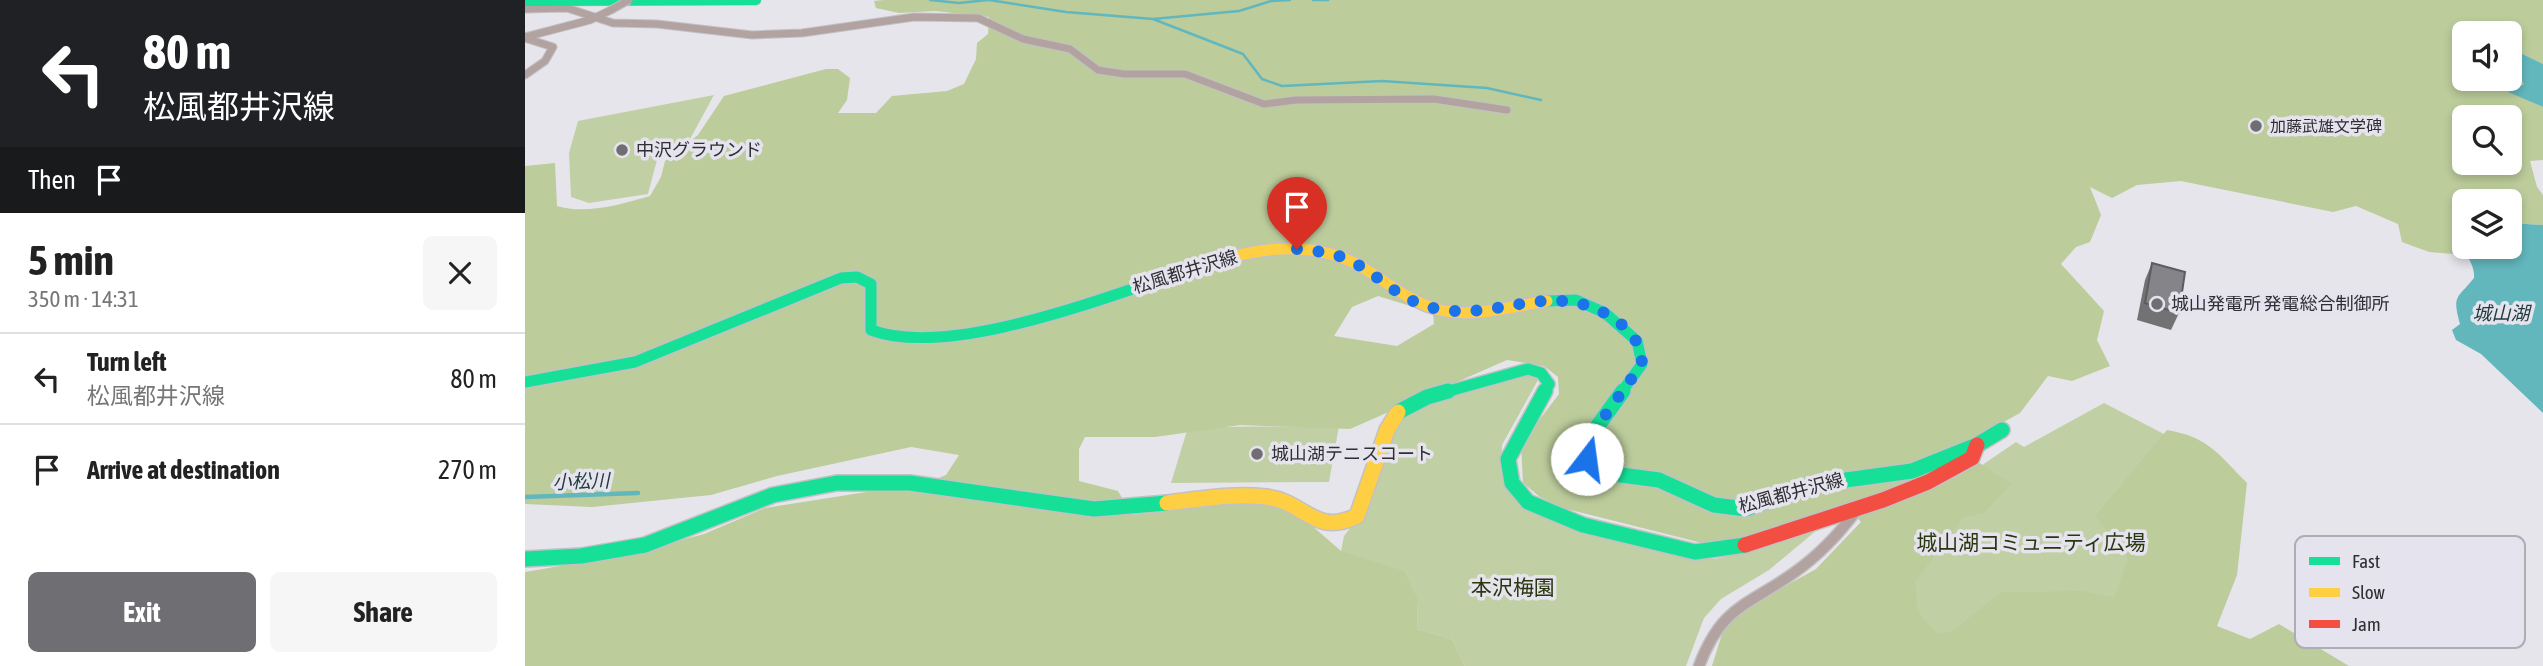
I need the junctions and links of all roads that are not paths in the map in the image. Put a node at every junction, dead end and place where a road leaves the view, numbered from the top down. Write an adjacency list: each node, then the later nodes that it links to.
1 (629, 0): 5 (street, bridge)
2 (755, 0): 3 (main road)
3 (525, 1)
4 (525, 9): 5 (street)
5 (596, 18): 6 (street); 8 (street)
6 (525, 37): 7 (street)
7 (525, 75)
8 (1507, 110)
9 (525, 382): 11 (main road, 松風都井沢線)
10 (2001, 430): 11 (main road, 松風都井沢線)
11 (1977, 446): 12 (main road, 松風都井沢線)
12 (1856, 512): 13 (main road, 松風都井沢線); 14 (street)
13 (525, 559)
14 (1699, 666)

